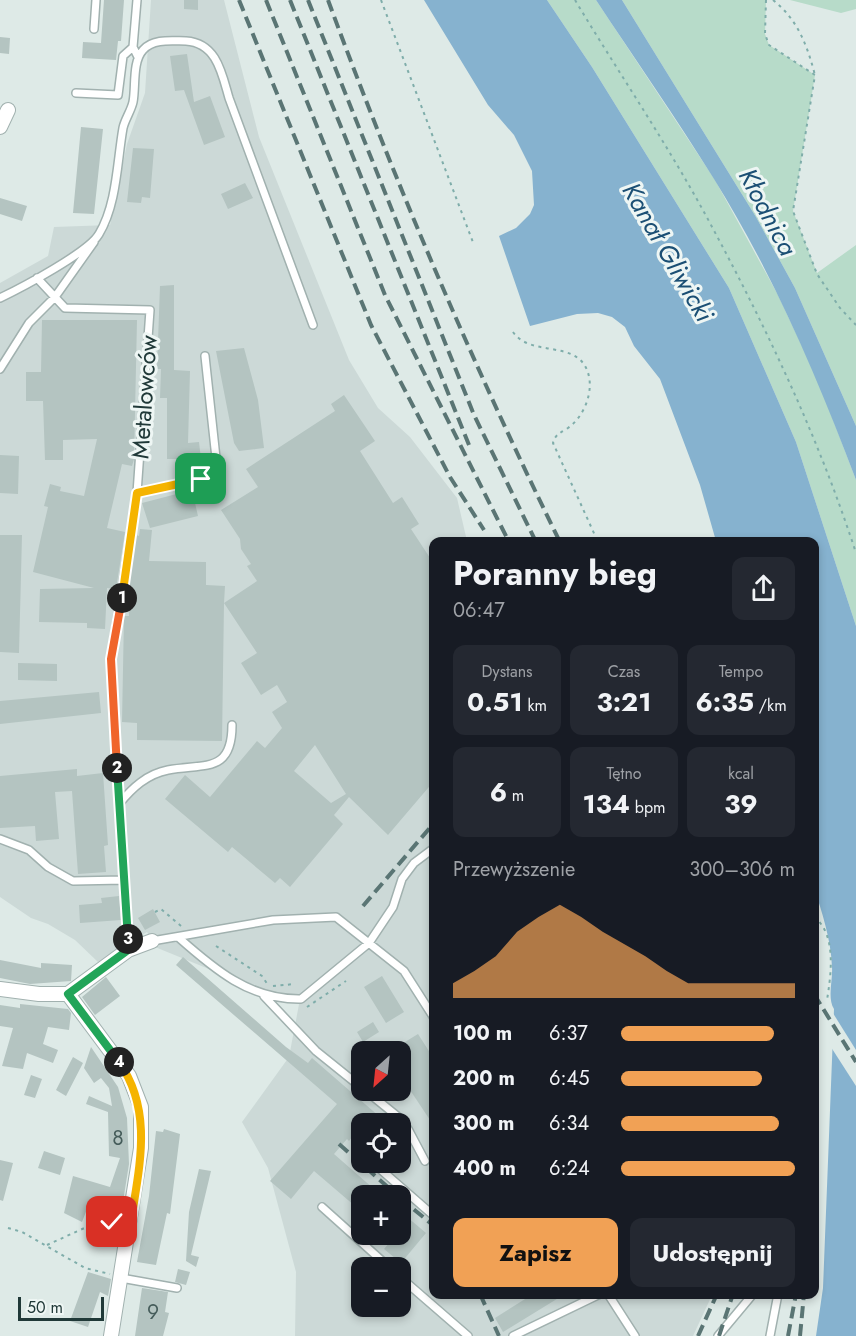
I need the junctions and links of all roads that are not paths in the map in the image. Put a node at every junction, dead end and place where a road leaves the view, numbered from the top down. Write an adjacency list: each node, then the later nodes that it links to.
1 (96, 0): 3 (lane)
2 (137, 0): 4 (lane)
3 (94, 29)
4 (133, 47): 5 (lane); 6 (lane)
5 (138, 57): 9 (lane); 13 (lane)
6 (76, 93)
7 (8, 110): 8 (street)
8 (0, 127)
9 (98, 237): 10 (lane); 11 (lane)
10 (37, 278): 11 (lane); 12 (lane)
11 (55, 297): 15 (lane); 16 (lane, Metalowców)
12 (0, 298)
13 (313, 325)
14 (205, 356): 16 (lane)
15 (0, 369)
16 (137, 493): 18 (lane, Metalowców)
17 (232, 725): 18 (lane)
18 (119, 804): 21 (lane, Metalowców)
19 (0, 839): 21 (lane)
20 (429, 852): 24 (lane)
21 (124, 880): 25 (lane, Metalowców)
22 (178, 937): 23 (lane); 24 (lane); 28 (lane)
23 (152, 942): 25 (street)
24 (369, 943): 28 (lane); 29 (lane)
25 (128, 950): 27 (street)
26 (0, 989): 27 (street)
27 (68, 994): 37 (street)
28 (264, 996): 30 (lane)
29 (429, 1010)
30 (351, 1079)
31 (378, 1101): 32 (lane)
32 (425, 1161)
33 (385, 1173): 35 (lane)
34 (322, 1207): 38 (lane)
35 (429, 1212)
36 (91, 1215): 37 (lane)
37 (130, 1228): 39 (street)
38 (378, 1257)
39 (121, 1278): 41 (lane); 46 (street)
40 (411, 1287): 47 (lane)
41 (177, 1288)
42 (590, 1299): 48 (lane)
43 (611, 1299): 49 (lane)
44 (749, 1299): 50 (lane)
45 (777, 1299): 51 (lane)
46 (111, 1336)
47 (468, 1336)
48 (513, 1336)
49 (635, 1336)
50 (718, 1336)
51 (770, 1336)

